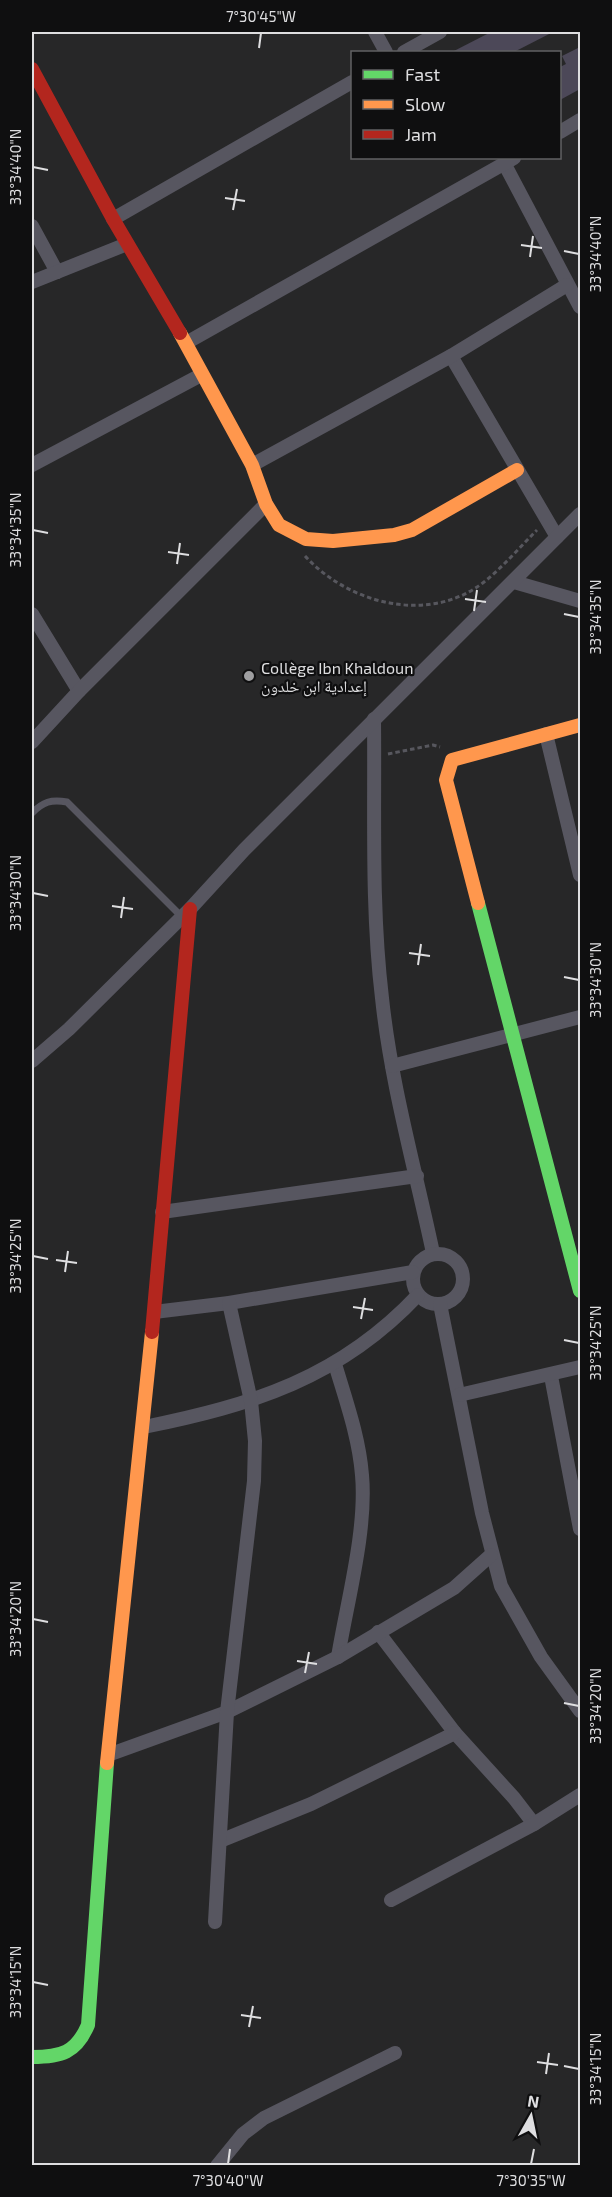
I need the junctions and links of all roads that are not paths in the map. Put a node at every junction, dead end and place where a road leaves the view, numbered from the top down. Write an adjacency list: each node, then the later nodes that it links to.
1 (375, 32): 3 (street)
2 (440, 32): 4 (street)
3 (385, 51)
4 (406, 51)
5 (32, 69): 10 (street)
6 (351, 83): 10 (street)
7 (580, 120): 8 (street)
8 (561, 131)
9 (509, 160): 15 (street); 17 (street)
10 (113, 219): 12 (street)
11 (32, 226): 13 (street)
12 (127, 244): 13 (street); 17 (street)
13 (57, 273): 14 (street)
14 (32, 282)
15 (567, 285): 16 (street); 18 (street)
16 (580, 307)
17 (186, 343): 19 (street)
18 (451, 356): 21 (street); 22 (street)
19 (201, 375): 20 (street); 21 (street)
20 (32, 465)
21 (252, 465): 23 (street)
22 (517, 470): 23 (street); 25 (street)
23 (266, 504): 29 (street)
24 (580, 514): 25 (street)
25 (557, 537): 26 (street)
26 (514, 582): 27 (street); 30 (street)
27 (580, 601)
28 (32, 614): 29 (street)
29 (79, 691): 33 (street)
30 (374, 719): 36 (street); 40 (street)
31 (580, 725): 32 (street)
32 (546, 734): 35 (street); 38 (street)
33 (32, 742)
34 (32, 813): 36 (lane)
35 (580, 875)
36 (186, 913): 39 (street); 42 (street)
37 (580, 1017): 38 (street)
38 (514, 1035): 40 (street); 45 (street)
39 (32, 1061)
40 (392, 1066): 41 (street)
41 (417, 1176): 42 (street); 43 (street)
42 (162, 1212): 49 (street)
43 (433, 1253): 44 (street); 48 (street)
44 (413, 1272): 46 (street); 47 (street)
45 (580, 1291)
46 (418, 1295): 48 (street); 50 (street)
47 (229, 1303): 49 (street); 54 (street)
48 (440, 1304): 53 (street)
49 (154, 1312): 55 (street)
50 (335, 1364): 54 (street); 60 (street)
51 (580, 1367): 52 (street)
52 (551, 1376): 53 (street); 56 (street)
53 (459, 1395): 58 (street)
54 (251, 1401): 55 (street); 62 (street)
55 (144, 1427): 64 (street)
56 (576, 1483): 57 (street)
57 (580, 1529)
58 (491, 1555): 59 (street); 61 (street)
59 (378, 1632): 60 (street); 63 (street)
60 (338, 1657): 62 (street)
61 (580, 1711)
62 (227, 1712): 64 (street); 67 (street)
63 (455, 1733): 66 (street); 67 (street)
64 (108, 1755): 71 (street)
65 (580, 1795): 66 (street)
66 (534, 1824): 68 (street)
67 (220, 1841): 69 (street)
68 (391, 1900)
69 (215, 1923)
70 (395, 2053): 72 (street)
71 (32, 2056)
72 (217, 2166)

